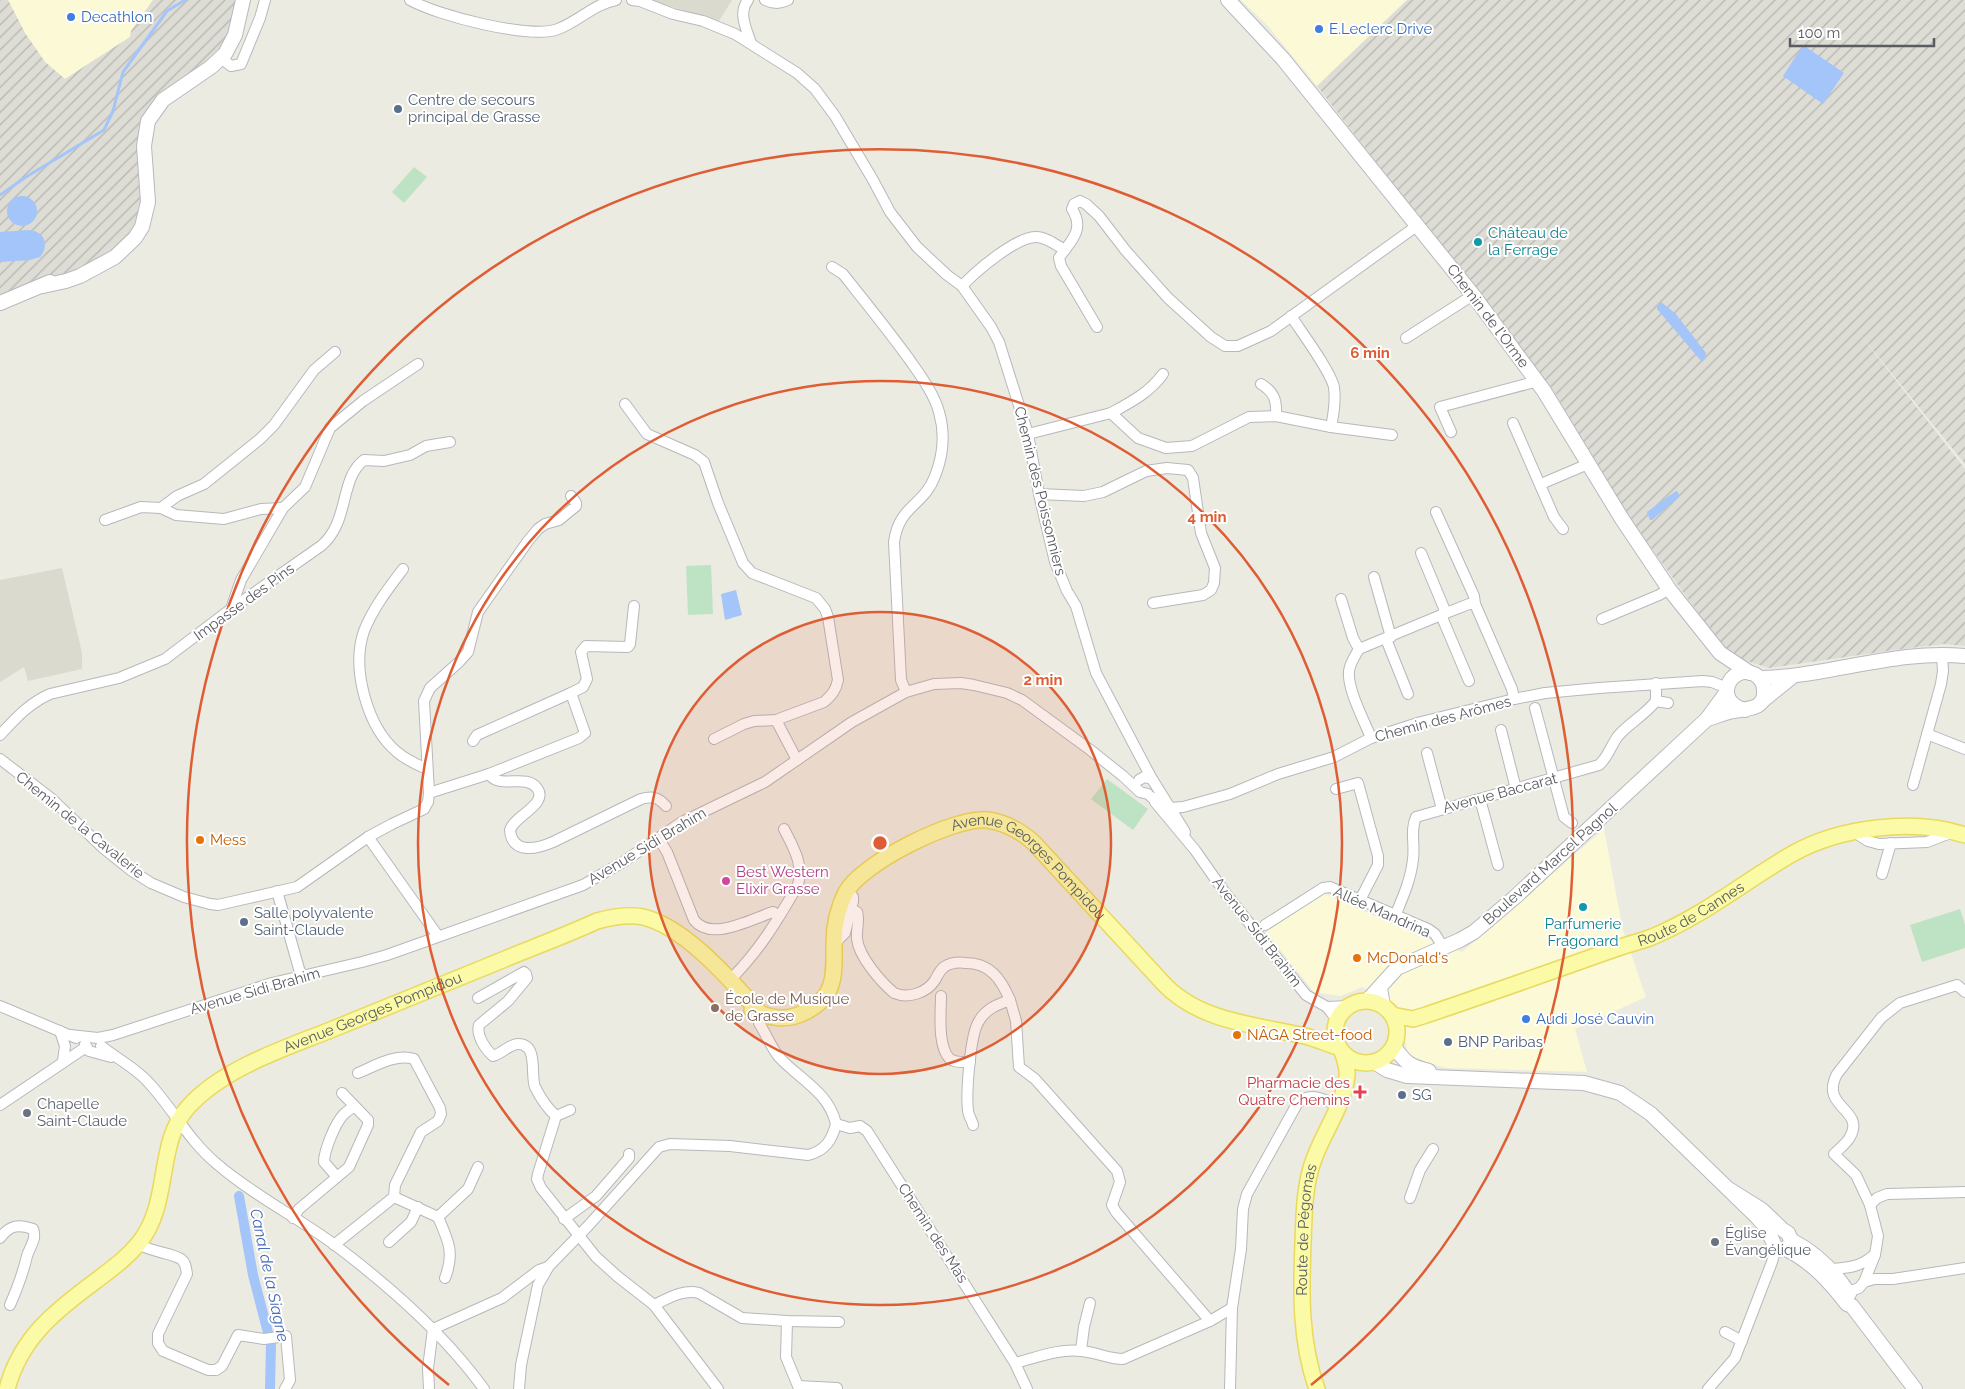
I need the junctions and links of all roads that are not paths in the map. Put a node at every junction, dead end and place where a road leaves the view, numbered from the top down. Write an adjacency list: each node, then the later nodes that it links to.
1 (243, 0): 11 (street)
2 (265, 0): 11 (street)
3 (410, 0): 4 (street)
4 (616, 0)
5 (632, 0): 10 (street, Chemin des Poissonniers)
6 (748, 0): 10 (street)
7 (765, 0): 8 (street)
8 (788, 0)
9 (1228, 0): 12 (street, Chemin de l'Orme)
10 (751, 43): 15 (street, Chemin des Poissonniers)
11 (221, 58): 17 (street)
12 (1418, 225): 16 (street, Chemin de l'Orme); 18 (street)
13 (1064, 250): 15 (street); 18 (street); 19 (street)
14 (832, 267): 65 (street)
15 (962, 286): 32 (street, Chemin des Poissonniers)
16 (1473, 295): 20 (street); 24 (street, Chemin de l'Orme)
17 (0, 303)
18 (1291, 316): 30 (street)
19 (1097, 327)
20 (1406, 338)
21 (335, 352): 39 (street)
22 (418, 364): 40 (street)
23 (1163, 374): 27 (street)
24 (1538, 381): 31 (street); 35 (street, Chemin de l'Orme)
25 (1261, 384): 28 (street)
26 (625, 404): 75 (street)
27 (1111, 413): 28 (street); 32 (street)
28 (1276, 416): 30 (street)
29 (1513, 422): 36 (street)
30 (1331, 427): 33 (street)
31 (1450, 432)
32 (1028, 434): 37 (street, Chemin des Poissonniers)
33 (1392, 435)
34 (450, 442): 52 (street, Impasse des Pins)
35 (1588, 464): 36 (street); 47 (street, Chemin de l'Orme)
36 (1541, 484): 43 (street)
37 (1039, 494): 49 (street); 84 (street, Chemin des Poissonniers)
38 (571, 496): 87 (street)
39 (161, 508): 40 (street); 42 (street)
40 (283, 508): 52 (street)
41 (1436, 512): 50 (street)
42 (106, 520)
43 (1563, 529)
44 (1421, 553): 53 (street)
45 (403, 569): 87 (street)
46 (1374, 577): 55 (street)
47 (1669, 589): 54 (street); 57 (street, Chemin de l'Orme)
48 (1341, 599): 56 (street)
49 (1154, 603)
50 (1475, 604): 53 (street); 68 (street)
51 (634, 606): 66 (street)
52 (231, 609): 78 (street, Impasse des Pins)
53 (1444, 614): 55 (street); 62 (street)
54 (1602, 619)
55 (1389, 638): 56 (street); 67 (street)
56 (1359, 649): 80 (street)
57 (1720, 653): 60 (street, Chemin de l'Orme); 64 (street, Chemin de l'Orme)
58 (1942, 656): 59 (street); 61 (street); 77 (street)
59 (1965, 656)
60 (1755, 675): 61 (street); 64 (street); 71 (street)
61 (1794, 676): 71 (street)
62 (1469, 681)
63 (1656, 683): 64 (street, Chemin des Arômes); 68 (street, Chemin des Arômes); 69 (street)
64 (1727, 688): 73 (street); 74 (street, Boulevard Marcel Pagnol)
65 (906, 692): 86 (street, Avenue Sidi Brahim); 90 (street, Avenue Sidi Brahim)
66 (571, 693): 81 (street); 88 (street)
67 (1408, 694)
68 (1514, 699): 80 (street, Chemin des Arômes)
69 (1656, 701): 70 (street); 89 (street, Avenue Baccarat)
70 (1668, 703)
71 (1760, 703): 73 (street)
72 (1535, 708): 89 (street)
73 (1744, 710): 74 (street, Boulevard Marcel Pagnol)
74 (1707, 719): 121 (street, Boulevard Marcel Pagnol)
75 (776, 720): 79 (street); 86 (street)
76 (1501, 730): 94 (street)
77 (1927, 734): 82 (street); 92 (street)
78 (0, 735)
79 (714, 738)
80 (1371, 738): 99 (street, Chemin des Arômes)
81 (473, 741)
82 (1965, 749)
83 (1427, 753): 100 (street)
84 (1140, 758): 90 (street, Chemin des Poissonniers); 91 (street, Chemin des Poissonniers)
85 (0, 759): 112 (street, Chemin de la Cavalerie)
86 (797, 760): 106 (street, Avenue Sidi Brahim)
87 (427, 769): 95 (street)
88 (489, 774): 95 (street); 98 (street)
89 (1555, 779): 94 (street, Avenue Baccarat); 101 (street)
90 (1139, 782): 91 (street); 96 (street)
91 (1154, 783): 96 (street); 99 (street, Avenue Sidi Brahim)
92 (1913, 785)
93 (1336, 789): 113 (street)
94 (1516, 790): 97 (street, Avenue Baccarat)
95 (429, 794): 105 (street)
96 (1149, 795): 99 (street); 108 (street, Avenue Sidi Brahim)
97 (1480, 799): 100 (street, Avenue Baccarat); 109 (street)
98 (666, 806)
99 (1171, 808): 108 (street, Avenue Sidi Brahim)
100 (1442, 809): 116 (street, Avenue Baccarat)
101 (1572, 823)
102 (784, 829): 115 (street)
103 (1854, 832): 104 (main road, Route de Cannes); 107 (street); 136 (main road, Route de Cannes)
104 (1960, 834): 107 (street)
105 (368, 838): 112 (street); 119 (street)
106 (658, 838): 115 (street); 119 (street, Avenue Sidi Brahim)
107 (1892, 843): 110 (street)
108 (1195, 850): 132 (street, Avenue Sidi Brahim)
109 (1498, 865)
110 (1882, 874)
111 (847, 890): 114 (street); 120 (main road, Avenue Georges Pompidou); 140 (main road, Avenue Georges Pompidou)
112 (277, 891): 123 (street)
113 (1360, 900): 116 (street, Allée Mandrina); 117 (street, Allée Mandrina)
114 (851, 909): 120 (street); 129 (street)
115 (779, 916): 124 (street)
116 (1395, 916): 121 (street, Allée Mandrina)
117 (1265, 925)
118 (584, 927): 122 (main road, Avenue Georges Pompidou); 124 (main road, Avenue Georges Pompidou); 158 (main road, Avenue Georges Pompidou)
119 (438, 936): 123 (street, Avenue Sidi Brahim)
120 (834, 944): 135 (main road, Avenue Georges Pompidou)
121 (1443, 947): 125 (street, Boulevard Marcel Pagnol)
122 (685, 950): 124 (main road); 135 (main road, Avenue Georges Pompidou)
123 (301, 976): 138 (street, Avenue Sidi Brahim)
124 (730, 980): 135 (main road, Avenue Georges Pompidou)
125 (1380, 988): 130 (street, Boulevard Marcel Pagnol); 134 (street)
126 (1965, 992): 168 (street)
127 (941, 996): 146 (street)
128 (478, 998): 157 (street)
129 (1010, 1000): 146 (street); 190 (street)
130 (1367, 1001): 133 (main road); 134 (main road)
131 (0, 1006): 139 (street)
132 (1327, 1006): 133 (street, Avenue Sidi Brahim); 137 (street, Avenue Sidi Brahim)
133 (1349, 1006): 137 (main road)
134 (1388, 1010): 136 (main road, Route de Cannes); 142 (main road)
135 (761, 1014): 159 (street)
136 (1413, 1019): 142 (main road, Route de Cannes)
137 (1336, 1022): 140 (main road); 144 (main road)
138 (133, 1030): 141 (street, Avenue Sidi Brahim); 143 (street, Avenue Sidi Brahim)
139 (60, 1031): 143 (street); 145 (street)
140 (1308, 1037): 144 (main road, Avenue Georges Pompidou)
141 (114, 1038): 143 (street, Avenue Sidi Brahim); 149 (street)
142 (1395, 1041): 147 (main road); 151 (street)
143 (93, 1045): 145 (street, Avenue Sidi Brahim); 149 (street)
144 (1341, 1050): 147 (main road); 150 (main road)
145 (64, 1060): 153 (street, Avenue Sidi Brahim)
146 (970, 1062): 160 (street)
147 (1368, 1063): 150 (main road); 151 (street)
148 (358, 1073): 166 (street)
149 (138, 1074): 158 (street)
150 (1347, 1076): 154 (main road, Route de Pégomas)
151 (1456, 1077): 175 (street)
152 (342, 1093): 155 (street)
153 (0, 1105)
154 (1338, 1106): 189 (street); 207 (main road, Route de Pégomas)
155 (354, 1107): 164 (street); 164 (street)
156 (570, 1110): 157 (street)
157 (556, 1116): 172 (street)
158 (178, 1122): 171 (street); 177 (main road, Avenue Georges Pompidou)
159 (836, 1124): 173 (street); 197 (street, Chemin des Mas)
160 (974, 1125)
161 (1433, 1149): 167 (street)
162 (629, 1154): 172 (street)
163 (478, 1167): 170 (street)
164 (338, 1177): 171 (street)
165 (1965, 1192): 168 (street)
166 (394, 1197): 169 (street); 178 (street)
167 (1410, 1198)
168 (1870, 1205): 179 (street)
169 (418, 1207): 170 (street); 176 (street)
170 (438, 1217): 183 (street)
171 (293, 1218): 178 (street)
172 (564, 1220): 173 (street)
173 (578, 1236): 180 (street); 188 (street)
174 (0, 1238): 187 (street)
175 (1782, 1241): 182 (street); 185 (street); 195 (street)
176 (389, 1242)
177 (138, 1244): 199 (main road, Avenue Georges Pompidou); 200 (street)
178 (334, 1245): 193 (street)
179 (1875, 1254): 182 (street); 184 (street)
180 (548, 1266): 193 (street); 203 (street)
181 (1965, 1268): 184 (street)
182 (1831, 1270): 185 (street)
183 (445, 1278)
184 (1864, 1282): 185 (street)
185 (1850, 1300): 209 (street)
186 (1090, 1303): 196 (street)
187 (10, 1305)
188 (654, 1305): 191 (street); 204 (street)
189 (1232, 1308): 190 (street); 206 (street)
190 (1210, 1321): 196 (street)
191 (787, 1322): 192 (street); 198 (street)
192 (839, 1322)
193 (433, 1329): 201 (street); 202 (street)
194 (1726, 1332): 195 (street)
195 (1742, 1340): 208 (street)
196 (1080, 1350): 197 (street)
197 (1015, 1363): 205 (street, Chemin des Mas)
198 (837, 1388)
199 (7, 1389)
200 (285, 1389)
201 (429, 1389)
202 (484, 1389)
203 (519, 1389)
204 (718, 1389)
205 (1027, 1389)
206 (1230, 1389)
207 (1317, 1389)
208 (1708, 1389)
209 (1915, 1389)

